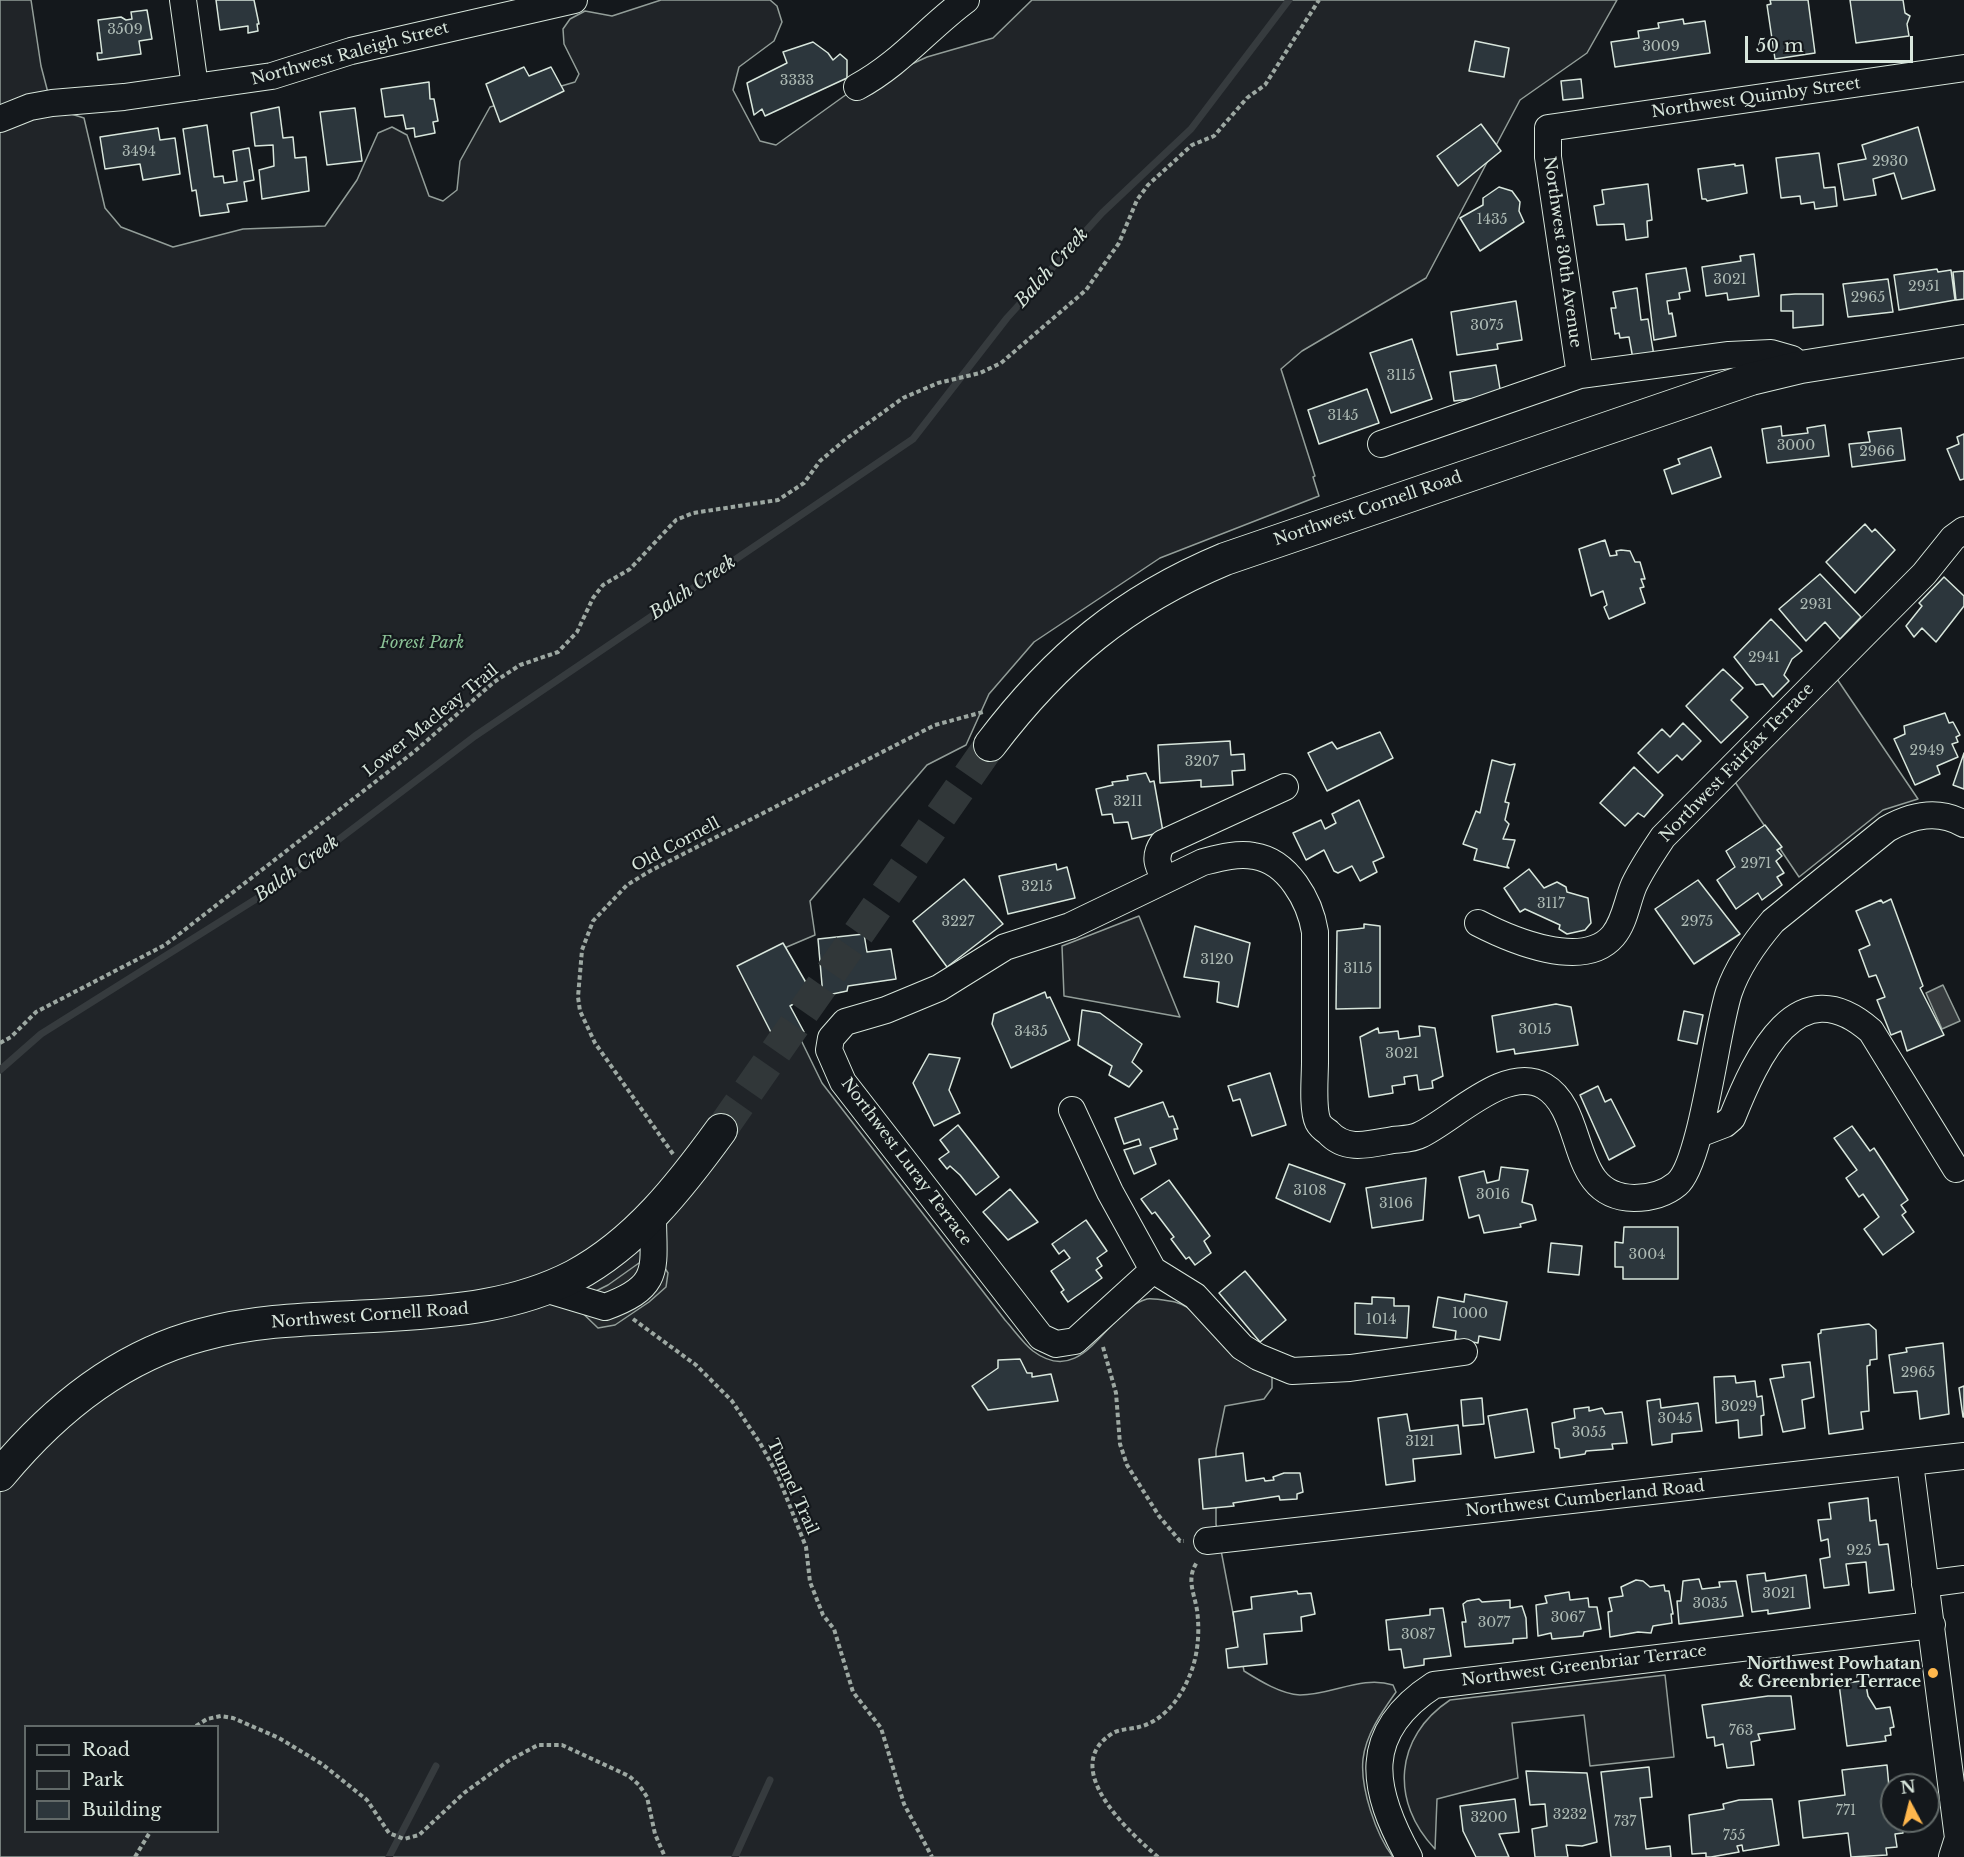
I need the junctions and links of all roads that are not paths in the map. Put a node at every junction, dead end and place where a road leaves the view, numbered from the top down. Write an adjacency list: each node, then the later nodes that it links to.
1 (183, 0): 5 (street)
2 (574, 0): 5 (street, Northwest Raleigh Street)
3 (966, 0): 6 (street)
4 (1964, 68): 8 (street, Northwest Quimby Street)
5 (195, 87): 7 (street, Northwest Raleigh Street)
6 (857, 87)
7 (0, 119)
8 (1548, 128): 11 (street, Northwest 30th Avenue)
9 (1964, 341): 10 (main road, Northwest Cornell Road)
10 (1801, 367): 11 (street); 14 (main road, Northwest Cornell Road)
11 (1580, 375): 12 (street)
12 (1381, 444)
13 (1964, 530): 18 (street, Northwest Fairfax Terrace)
14 (990, 745)
15 (1285, 787): 17 (street)
16 (1964, 824): 21 (street, Northwest Luray Terrace)
17 (1165, 880): 21 (street, Northwest Luray Terrace); 24 (street, Northwest Luray Terrace)
18 (1478, 923)
19 (1072, 1110): 24 (street)
20 (721, 1130): 23 (main road, Northwest Cornell Road)
21 (1699, 1134): 22 (street)
22 (1956, 1169)
23 (653, 1215): 25 (main road, Northwest Cornell Road); 25 (street)
24 (1153, 1270): 26 (street)
25 (545, 1289): 29 (main road, Northwest Cornell Road)
26 (1464, 1352)
27 (1964, 1456): 28 (street, Northwest Cumberland Road)
28 (1910, 1462): 30 (street, Northwest Cumberland Road); 32 (street)
29 (0, 1475)
30 (1206, 1541)
31 (1964, 1579): 32 (street)
32 (1926, 1584): 33 (street)
33 (1932, 1625): 34 (street, Northwest Greenbriar Terrace); 35 (street)
34 (1409, 1857)
35 (1952, 1857)

